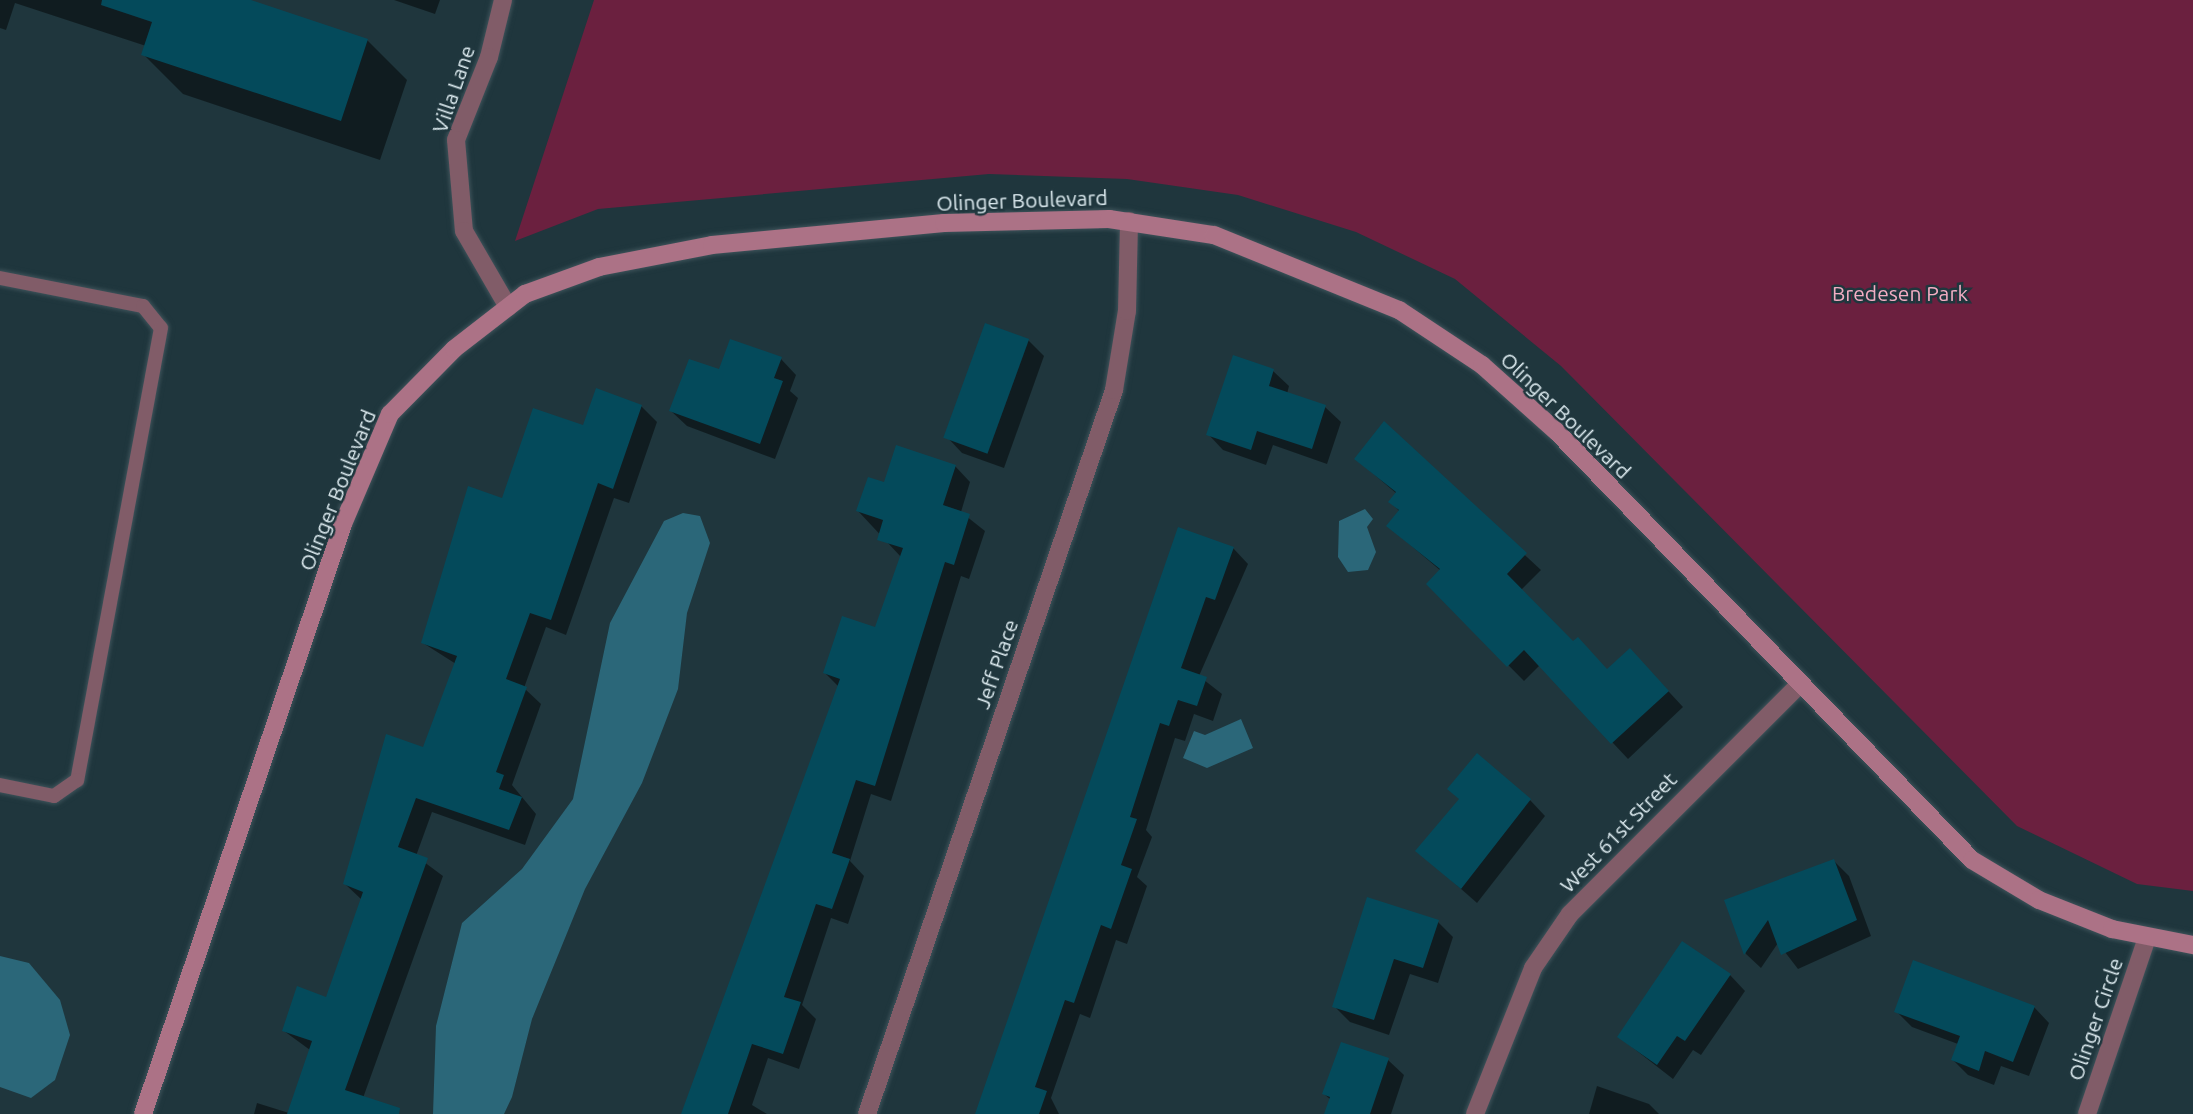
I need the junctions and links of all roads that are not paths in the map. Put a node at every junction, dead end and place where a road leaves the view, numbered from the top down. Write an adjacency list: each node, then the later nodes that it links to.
1 (503, 0): 4 (street, Villa Lane)
2 (1129, 221): 4 (street, Olinger Boulevard); 5 (street, Olinger Boulevard); 10 (street, Jeff Place)
3 (0, 278): 6 (lane)
4 (508, 307): 9 (street, Olinger Boulevard)
5 (1798, 686): 7 (street, Olinger Boulevard); 11 (street, West 61st Street)
6 (0, 785)
7 (2147, 938): 8 (street, Olinger Boulevard); 12 (street, Olinger Circle)
8 (2193, 945)
9 (143, 1114)
10 (867, 1114)
11 (1475, 1114)
12 (2087, 1114)

